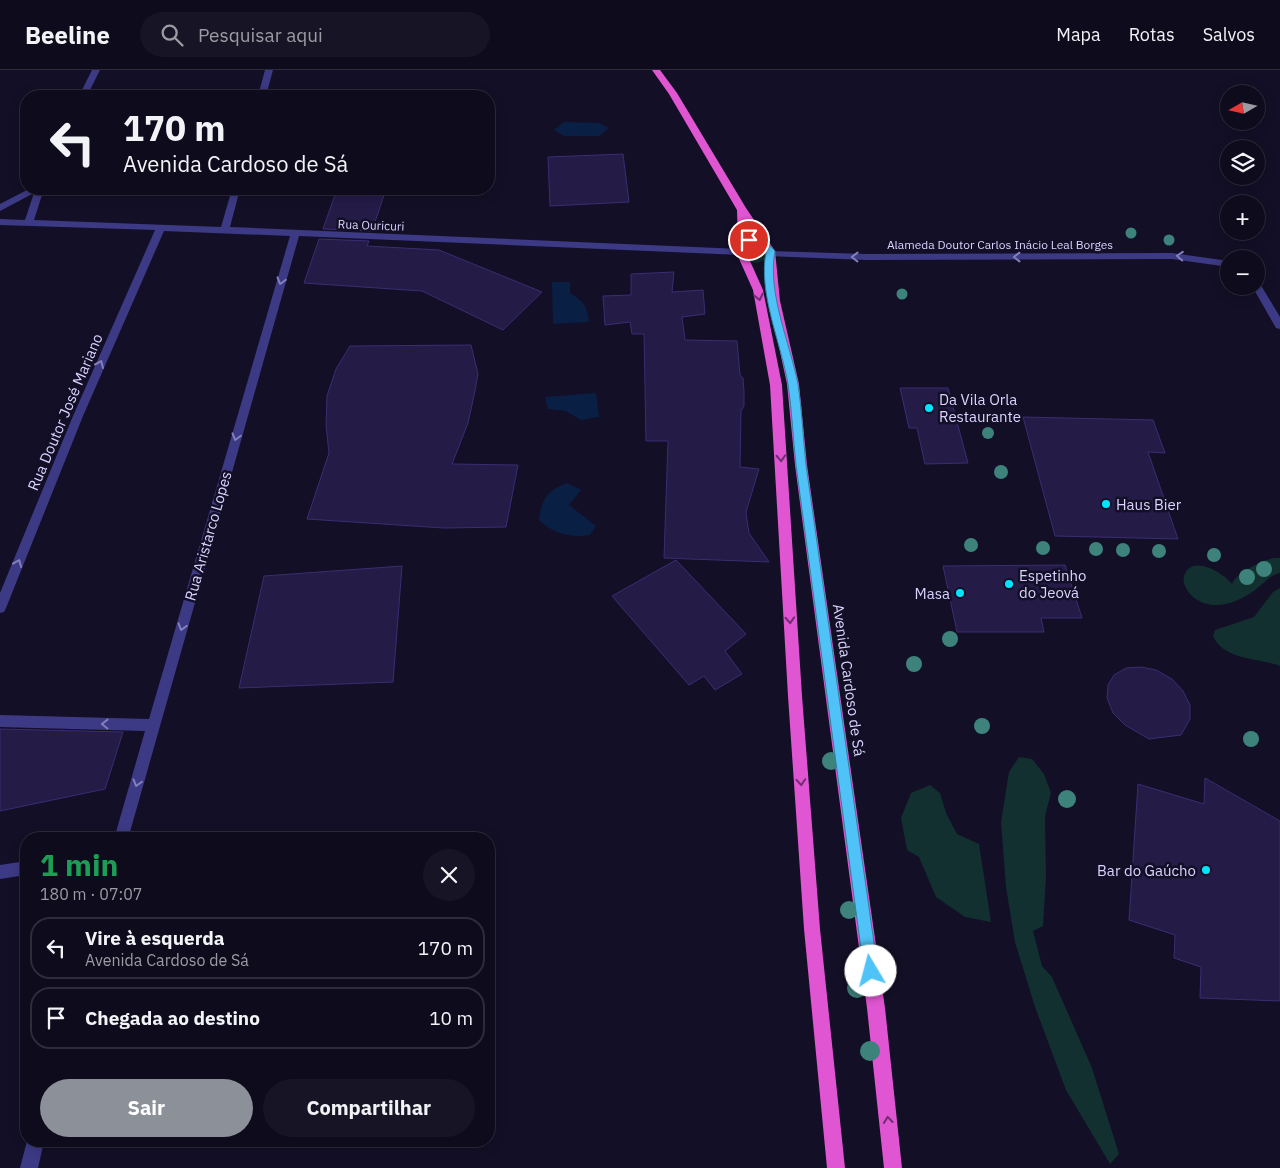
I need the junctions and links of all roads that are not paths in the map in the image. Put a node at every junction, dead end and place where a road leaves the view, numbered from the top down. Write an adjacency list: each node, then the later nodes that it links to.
1 (96, 70): 4 (street)
2 (269, 70): 5 (street)
3 (656, 70): 10 (highway, Avenida Cardoso de Sá)
4 (86, 90)
5 (264, 90)
6 (24, 195): 9 (street)
7 (38, 195): 12 (street)
8 (234, 195): 14 (street)
9 (0, 208)
10 (741, 208): 16 (highway, Avenida Cardoso de Sá); 17 (highway, Avenida Cardoso de Sá)
11 (0, 222): 12 (street, Rua Ouricuri)
12 (28, 224): 13 (street, Rua Ouricuri)
13 (160, 229): 14 (street, Rua Ouricuri); 22 (street, Rua Doutor José Mariano, one-way to 13)
14 (225, 230): 15 (street, Rua Ouricuri)
15 (294, 234): 17 (street, Rua Ouricuri); 24 (street, Rua Aristarco Lopes, one-way to 24)
16 (761, 240): 17 (highway); 18 (highway, Avenida Cardoso de Sá)
17 (743, 252): 18 (highway); 30 (highway, Avenida Cardoso de Sá, one-way to 30)
18 (770, 257): 19 (street, Alameda Doutor Carlos Inácio Leal Borges, one-way to 18); 31 (highway, Avenida Cardoso de Sá, one-way to 18)
19 (1220, 262)
20 (1262, 295): 21 (street)
21 (1280, 326)
22 (0, 608)
23 (0, 721): 24 (street, one-way to 23)
24 (154, 725): 25 (street, Rua Aristarco Lopes, one-way to 25)
25 (123, 832)
26 (20, 869): 27 (street)
27 (0, 872)
28 (34, 1147): 29 (street)
29 (29, 1168)
30 (836, 1168)
31 (893, 1168)

